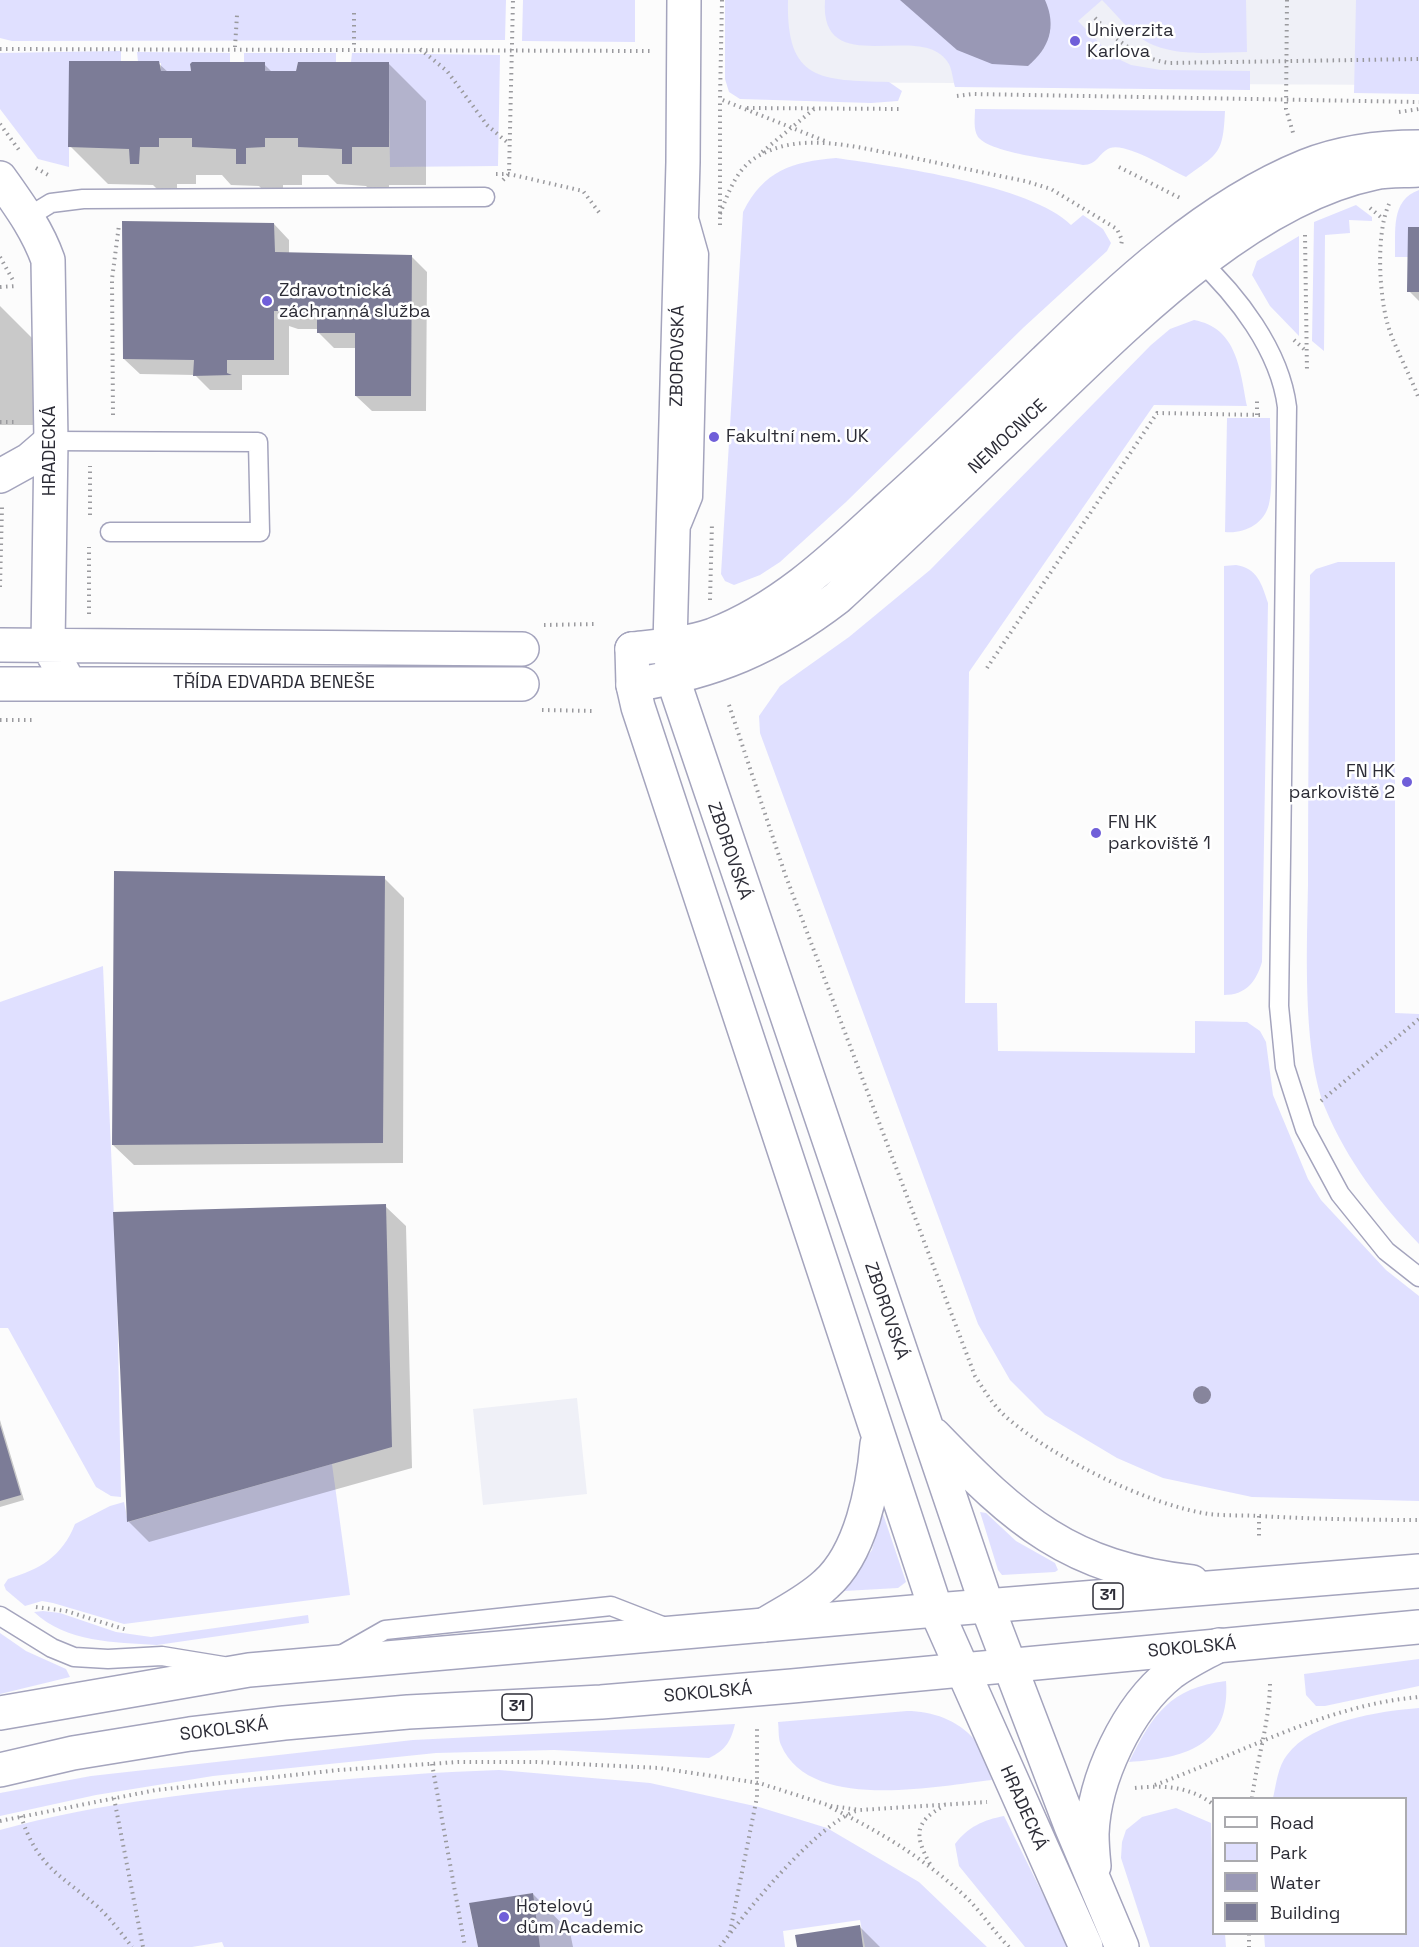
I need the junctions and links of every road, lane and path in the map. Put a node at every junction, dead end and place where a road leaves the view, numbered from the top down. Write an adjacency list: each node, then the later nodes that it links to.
1 (513, 0): 12 (path)
2 (684, 0): 13 (street, ZBOROVSKÁ)
3 (722, 0): 14 (path)
4 (1287, 0): 16 (path)
5 (354, 13): 9 (path)
6 (237, 15): 8 (path)
7 (1095, 18): 16 (path)
8 (235, 47): 9 (path); 10 (path)
9 (354, 48): 11 (path)
10 (0, 49)
11 (420, 49): 12 (path); 26 (path)
12 (512, 50): 13 (path); 26 (path)
13 (683, 51): 14 (path); 53 (street, ZBOROVSKÁ)
14 (721, 51): 18 (path)
15 (1419, 59): 16 (path)
16 (1286, 63): 19 (path)
17 (957, 96): 19 (path)
18 (720, 99): 21 (path); 29 (path)
19 (1286, 100): 20 (path); 25 (path)
20 (1419, 102)
21 (740, 107): 22 (path); 24 (path)
22 (815, 108): 23 (path); 24 (path)
23 (900, 109)
24 (790, 129): 27 (path); 29 (path)
25 (1294, 138)
26 (509, 143): 30 (path)
27 (833, 143): 29 (path); 34 (path)
28 (1417, 154): 32 (street, NEMOCNICE); 38 (street, NEMOCNICE)
29 (759, 156)
30 (509, 174): 33 (path); 35 (path)
31 (0, 178): 36 (street, HRADECKÁ)
32 (1385, 184): 38 (street, NEMOCNICE); 41 (path)
33 (485, 197): 36 (lane)
34 (1088, 210)
35 (601, 215)
36 (27, 217): 45 (street, HRADECKÁ)
37 (120, 220): 46 (path)
38 (1191, 252): 42 (lane); 53 (street, NEMOCNICE); 58 (street, NEMOCNICE)
39 (0, 256): 40 (path)
40 (0, 286)
41 (1419, 399)
42 (1288, 415): 57 (path); 65 (lane)
43 (0, 422): 44 (path)
44 (16, 422)
45 (51, 441): 46 (lane); 47 (street); 55 (street, HRADECKÁ)
46 (90, 441): 48 (path); 49 (lane)
47 (1, 487): 51 (path)
48 (90, 525)
49 (110, 532)
50 (89, 537): 52 (path)
51 (0, 587)
52 (88, 620)
53 (670, 644): 58 (street, ZBOROVSKÁ); 62 (street)
54 (0, 645): 55 (street, TŘÍDA EDVARDA BENEŠE)
55 (48, 645): 56 (street, TŘÍDA EDVARDA BENEŠE); 59 (street, TŘÍDA EDVARDA BENEŠE); 60 (street, HRADECKÁ)
56 (522, 650)
57 (987, 668)
58 (673, 679): 62 (street, NEMOCNICE); 67 (street, ZBOROVSKÁ)
59 (13, 683): 60 (street, TŘÍDA EDVARDA BENEŠE)
60 (69, 683): 61 (street, TŘÍDA EDVARDA BENEŠE)
61 (522, 684)
62 (633, 685): 68 (street)
63 (729, 705): 69 (path)
64 (1419, 1019): 65 (path)
65 (1299, 1118): 66 (lane)
66 (1419, 1276)
67 (926, 1428): 73 (street); 74 (street, ZBOROVSKÁ)
68 (878, 1436): 76 (street); 78 (street)
69 (1259, 1516): 70 (path); 71 (path)
70 (1419, 1520)
71 (1259, 1536)
72 (1419, 1571): 73 (street, 31)
73 (1229, 1586): 74 (street, 31)
74 (987, 1606): 76 (street, 31); 82 (street, ZBOROVSKÁ)
75 (33, 1607): 80 (path)
76 (936, 1610): 78 (street, 31); 83 (street)
77 (0, 1616): 84 (lane)
78 (764, 1625): 84 (street, 31)
79 (1419, 1627): 81 (street, SOKOLSKÁ / 31)
80 (136, 1631)
81 (1219, 1646): 82 (street, SOKOLSKÁ / 31); 106 (street)
82 (1008, 1664): 83 (street, SOKOLSKÁ / 31); 106 (street, HRADECKÁ)
83 (961, 1668): 91 (street, SOKOLSKÁ / 31); 113 (street, HRADECKÁ)
84 (249, 1670): 87 (street, 31)
85 (1270, 1681): 89 (path)
86 (1419, 1697): 89 (path)
87 (0, 1713)
88 (757, 1727): 92 (path)
89 (1262, 1739): 93 (path); 96 (path)
90 (432, 1764): 92 (path); 97 (path); 110 (path)
91 (0, 1770)
92 (759, 1783): 95 (path); 107 (path)
93 (1155, 1785): 94 (path); 99 (path)
94 (1131, 1789)
95 (804, 1796): 101 (path); 102 (path)
96 (1252, 1797)
97 (114, 1798): 103 (path); 109 (path)
98 (997, 1801): 100 (path)
99 (1212, 1804)
100 (945, 1805): 101 (path); 105 (path)
101 (860, 1810): 102 (path)
102 (846, 1815): 105 (path); 107 (path)
103 (21, 1816): 104 (path); 108 (path)
104 (0, 1821)
105 (932, 1867): 112 (path)
106 (1095, 1883): 114 (street, HRADECKÁ)
107 (730, 1932): 111 (path)
108 (132, 1947)
109 (143, 1947)
110 (465, 1947)
111 (720, 1947)
112 (1009, 1947)
113 (1086, 1947)
114 (1122, 1947)

